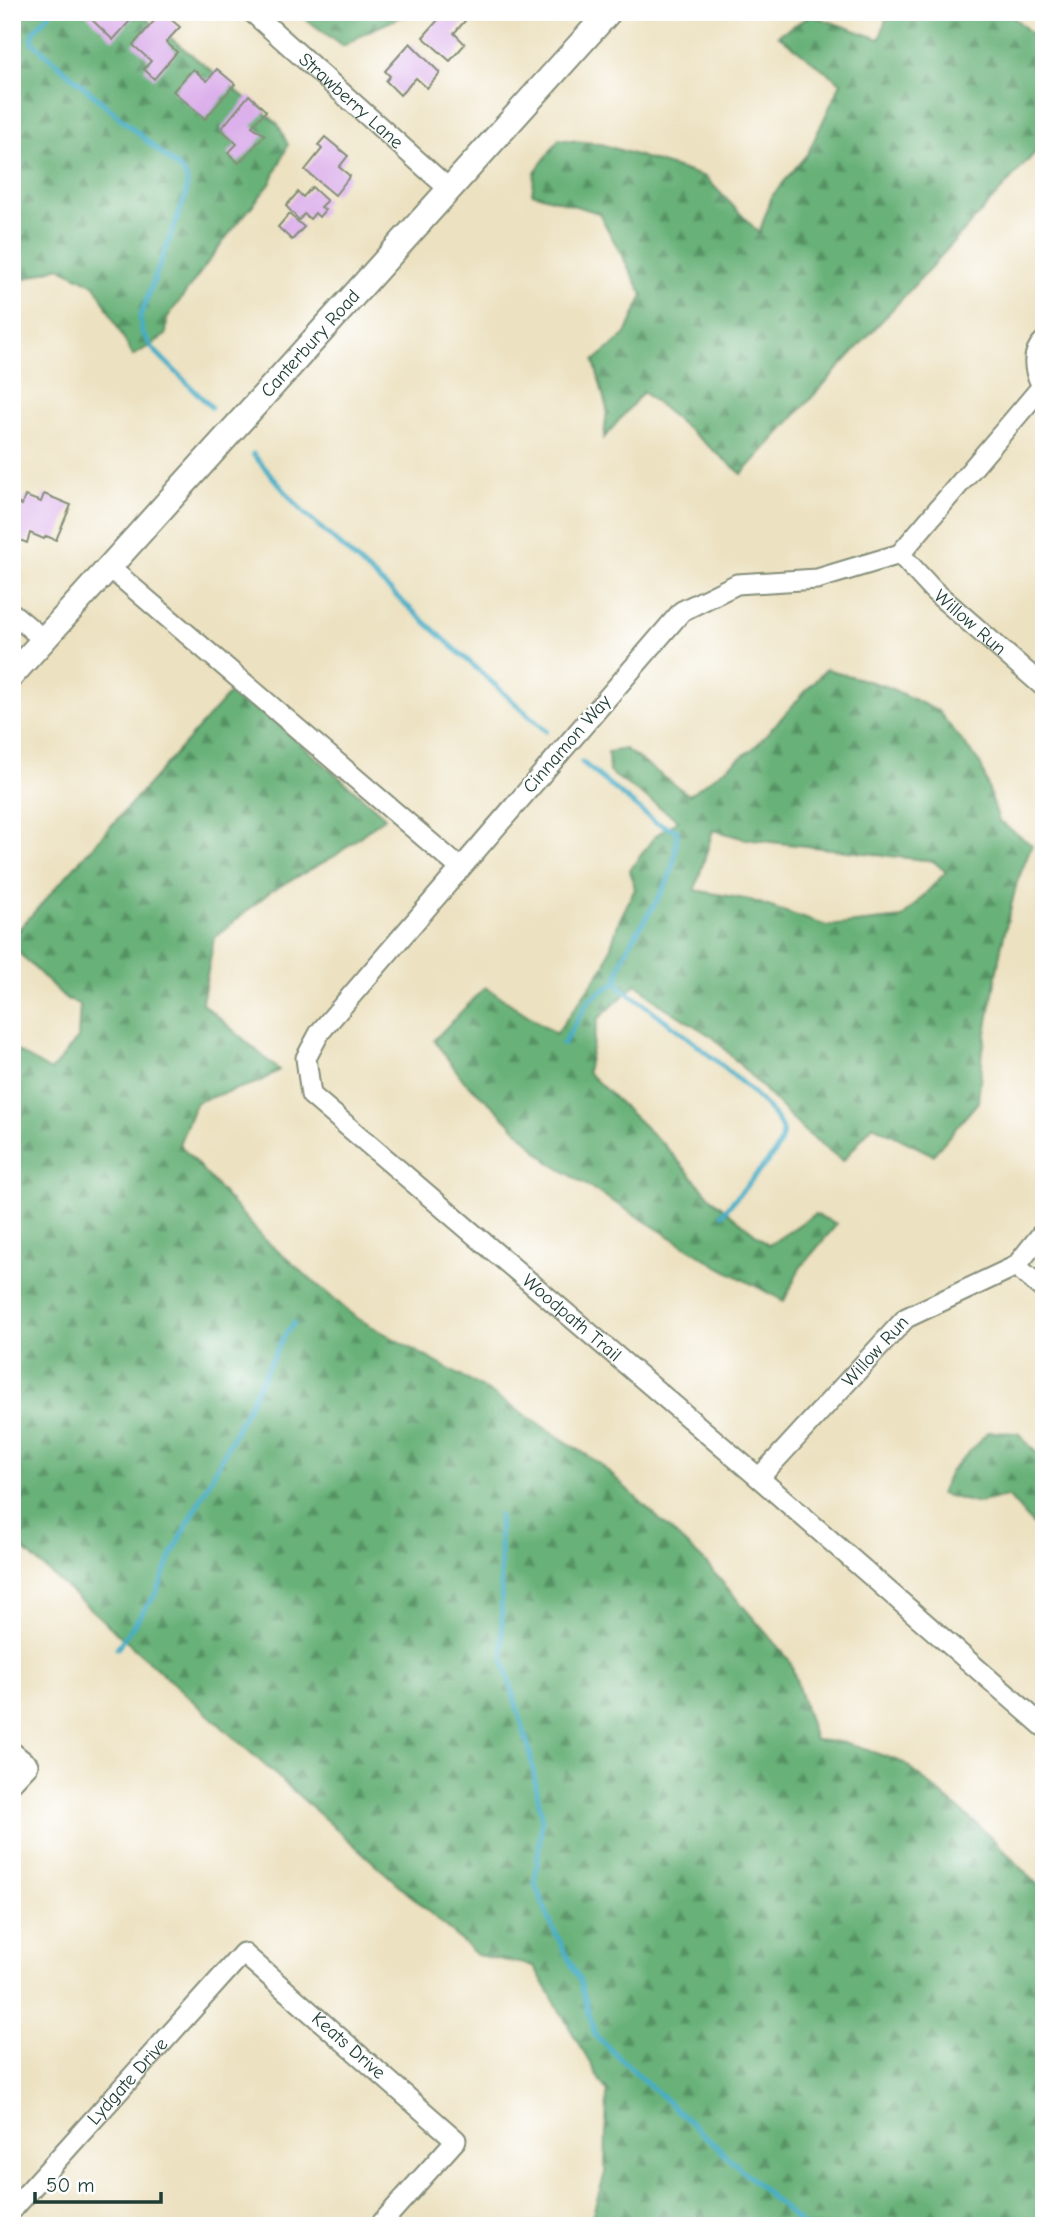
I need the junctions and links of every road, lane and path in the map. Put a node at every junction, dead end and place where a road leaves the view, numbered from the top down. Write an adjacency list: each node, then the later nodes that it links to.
1 (252, 12): 3 (street, Strawberry Lane)
2 (609, 12): 3 (street, Canterbury Road)
3 (449, 190): 7 (street, Canterbury Road)
4 (1044, 341): 5 (street)
5 (1043, 384): 6 (street)
6 (900, 554): 11 (street, Willow Run); 12 (street, Cinnamon Way)
7 (110, 568): 9 (street, Canterbury Road); 12 (street)
8 (12, 613): 9 (street)
9 (43, 639): 10 (street, Canterbury Road)
10 (14, 671)
11 (1044, 687)
12 (460, 868): 16 (street, Woodpath Trail)
13 (1044, 1231): 14 (street, Willow Run)
14 (1016, 1266): 15 (street); 16 (street, Willow Run)
15 (1044, 1290)
16 (759, 1478): 17 (street, Woodpath Trail)
17 (1044, 1727)
18 (12, 1752): 19 (street)
19 (12, 1782)
20 (243, 1953): 21 (street, Lydgate Drive); 22 (street, Keats Drive)
21 (12, 2210)
22 (379, 2226)

